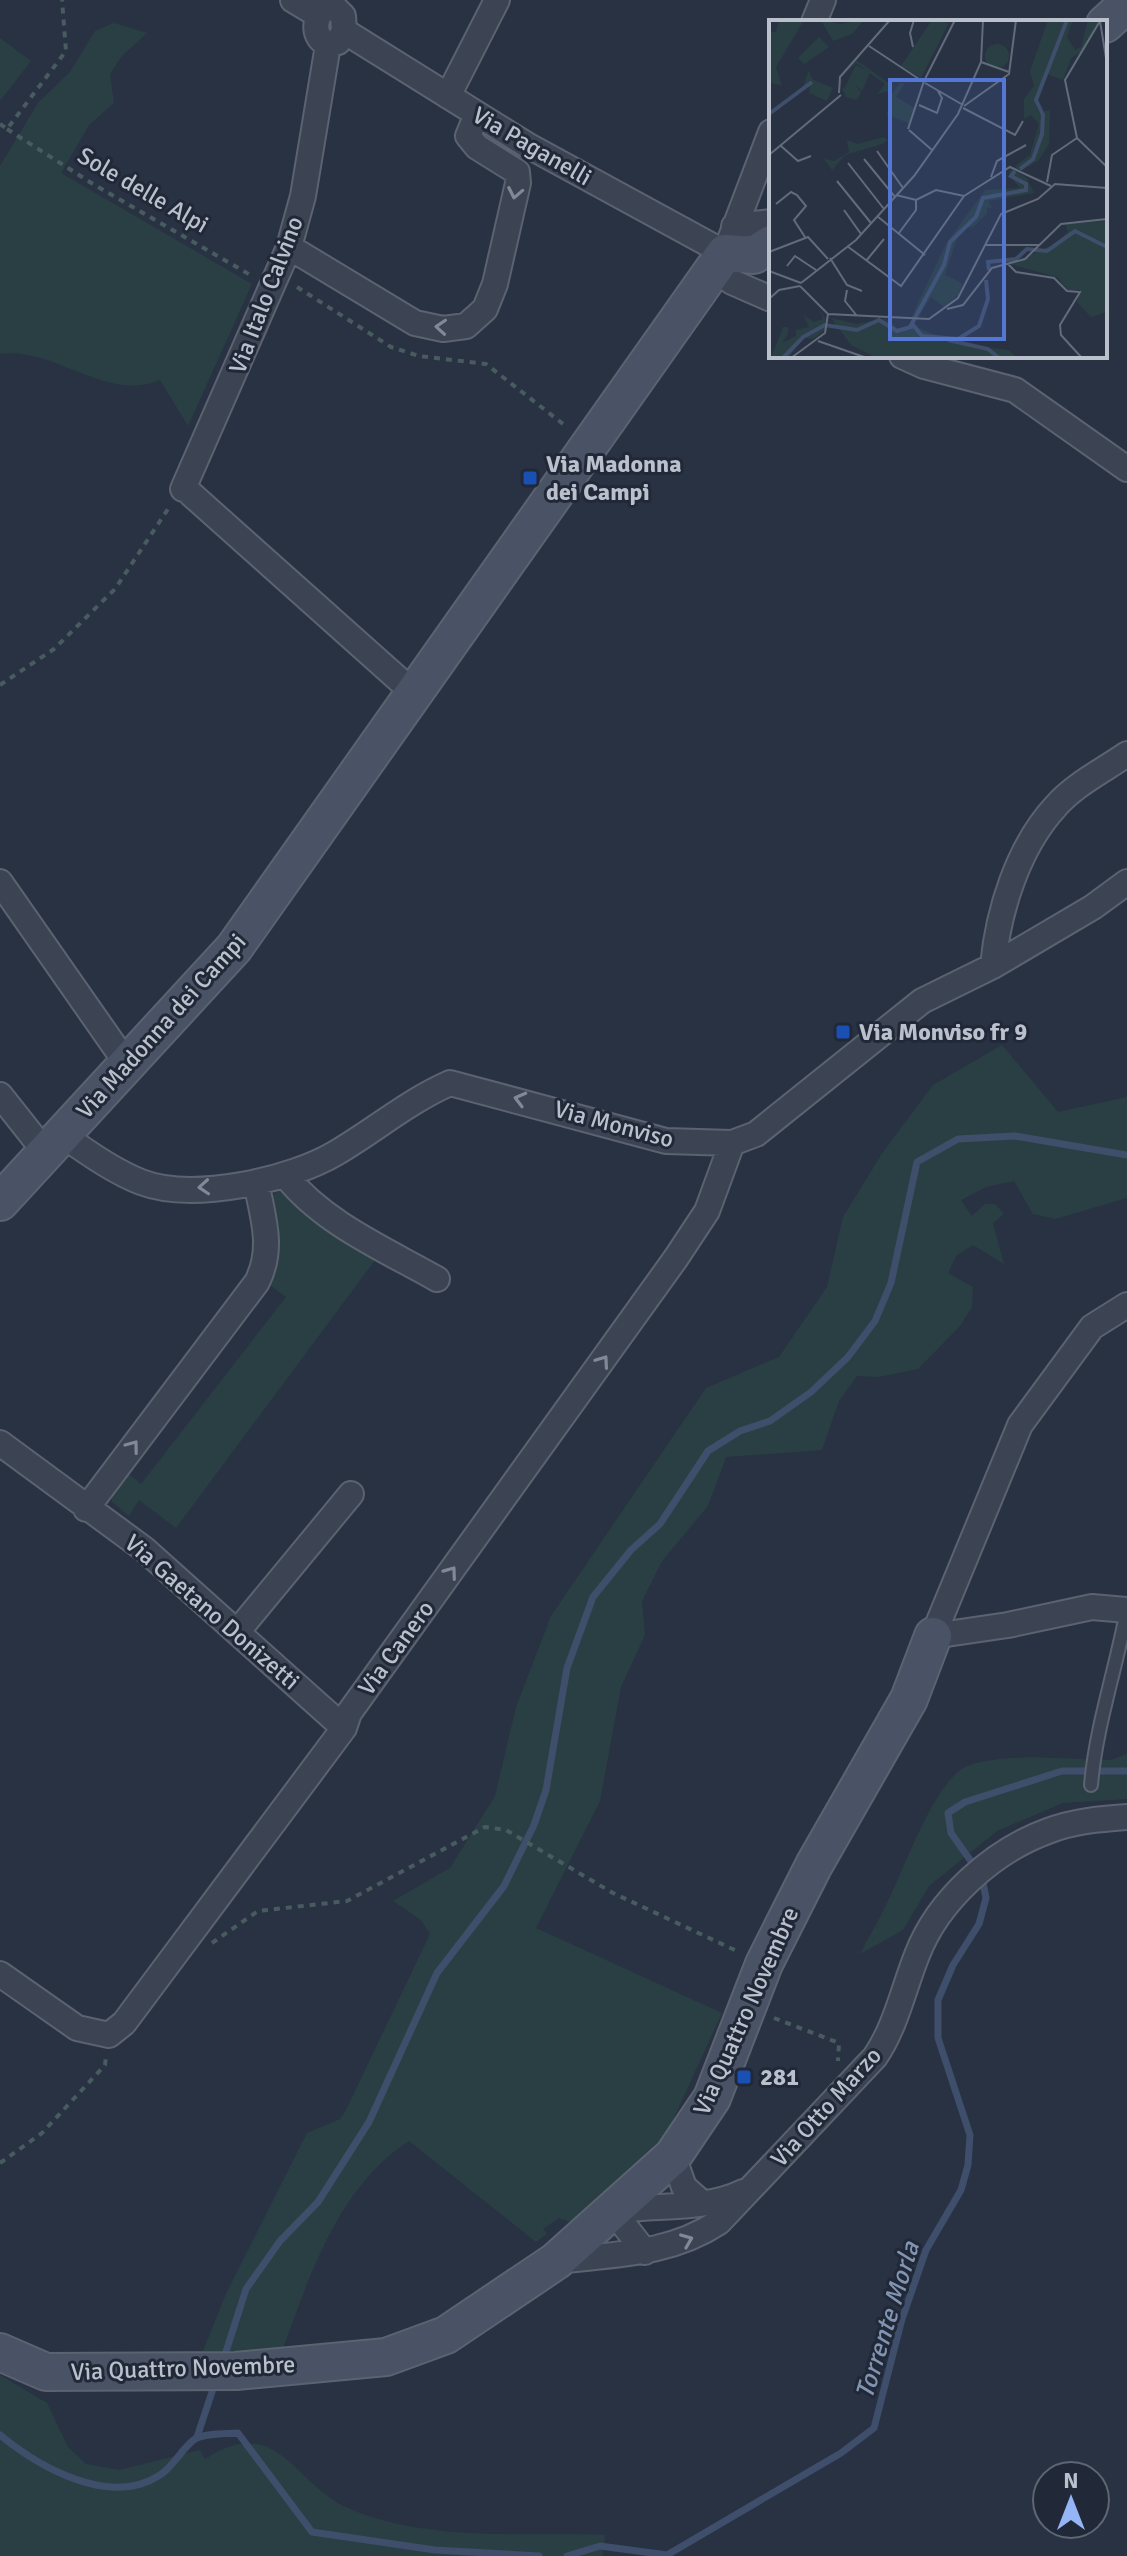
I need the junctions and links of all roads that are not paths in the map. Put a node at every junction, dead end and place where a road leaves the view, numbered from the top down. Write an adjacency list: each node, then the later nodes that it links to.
1 (293, 0): 5 (street, Via Paganelli)
2 (497, 0): 8 (street)
3 (823, 0): 6 (street)
4 (1127, 4): 7 (street)
5 (335, 20): 8 (street, Via Paganelli); 13 (street, Via Italo Calvino)
6 (815, 20)
7 (1107, 22)
8 (448, 96): 9 (street, Via Paganelli)
9 (477, 114): 13 (street, one-way to 13); 14 (street, Via Paganelli)
10 (769, 137): 14 (street)
11 (769, 223): 14 (street)
12 (769, 245): 14 (street)
13 (289, 247): 18 (street, Via Italo Calvino)
14 (725, 249): 15 (street, Via Paganelli); 18 (street, Via Madonna dei Campi)
15 (769, 298)
16 (906, 358): 17 (street)
17 (1127, 469)
18 (415, 694): 23 (street, Via Madonna dei Campi)
19 (1127, 754): 22 (street)
20 (0, 882): 23 (street)
21 (1127, 882): 22 (street, Via Monviso)
22 (993, 966): 25 (street, Via Monviso)
23 (127, 1064): 26 (street, Via Madonna dei Campi)
24 (0, 1095): 26 (street)
25 (732, 1143): 27 (street, Via Monviso, one-way to 27); 38 (street, Via Canero, one-way to 25)
26 (55, 1144): 28 (street, Via Monviso, one-way to 26); 29 (street, Via Madonna dei Campi)
27 (286, 1176): 28 (street, Via Monviso); 30 (street)
28 (256, 1182): 34 (street, one-way to 28)
29 (0, 1202)
30 (437, 1279)
31 (1127, 1305): 37 (street, Via Quattro Novembre)
32 (0, 1443): 34 (street, Via Gaetano Donizetti)
33 (351, 1494): 36 (street)
34 (86, 1509): 36 (street, Via Gaetano Donizetti)
35 (1127, 1610): 37 (street); 39 (lane)
36 (237, 1632): 38 (street, Via Gaetano Donizetti)
37 (933, 1636): 42 (street, Via Quattro Novembre)
38 (344, 1728): 41 (street, Via Canero)
39 (1091, 1785)
40 (1127, 1817): 43 (street, Via Otto Marzo)
41 (0, 1974)
42 (673, 2156): 44 (street); 45 (street, Via Quattro Novembre)
43 (752, 2188): 44 (street, Via Otto Marzo); 46 (street, Via Otto Marzo, one-way to 43)
44 (702, 2203): 45 (street, Via Otto Marzo)
45 (613, 2211): 46 (street); 47 (street, Via Quattro Novembre)
46 (645, 2252): 47 (street, Via Otto Marzo)
47 (556, 2261): 48 (street, Via Quattro Novembre)
48 (0, 2352)

